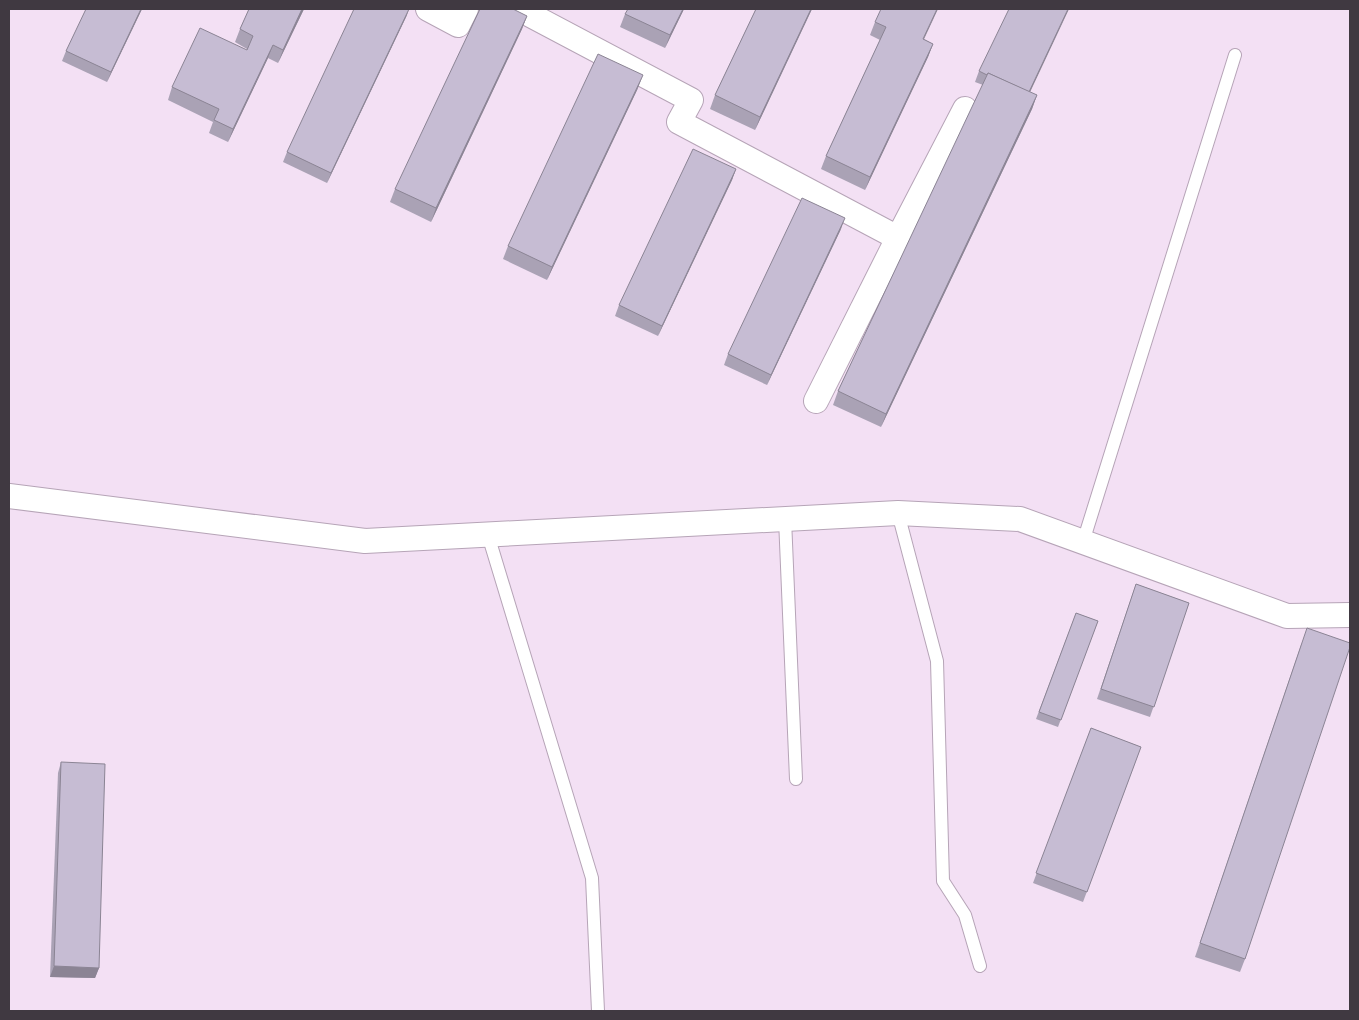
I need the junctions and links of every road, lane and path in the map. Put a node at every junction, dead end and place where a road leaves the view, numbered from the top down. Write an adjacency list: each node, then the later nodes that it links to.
1 (428, 9): 2 (street)
2 (466, 9)
3 (519, 9): 6 (street)
4 (1235, 55): 12 (lane)
5 (965, 109): 6 (street)
6 (898, 238): 7 (street)
7 (816, 401)
8 (9, 496): 11 (street)
9 (898, 513): 10 (street); 12 (street); 15 (lane)
10 (785, 519): 11 (street); 14 (lane)
11 (488, 535): 16 (lane)
12 (1083, 542): 13 (street)
13 (1350, 615)
14 (796, 778)
15 (980, 966)
16 (598, 1011)

